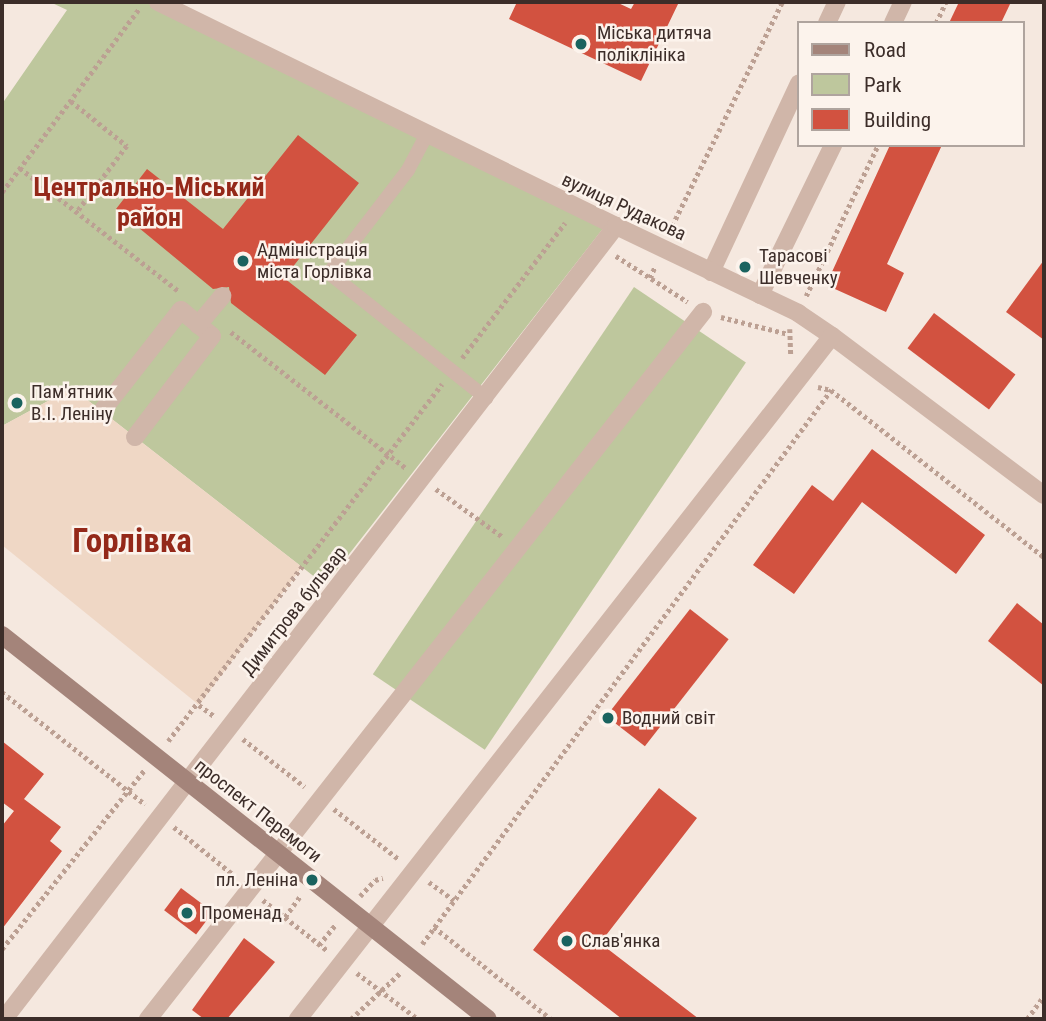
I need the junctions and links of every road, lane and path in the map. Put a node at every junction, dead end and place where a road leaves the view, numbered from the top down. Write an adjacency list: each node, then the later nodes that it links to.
1 (143, 2): 11 (path)
2 (158, 2): 12 (street, вулиця Рудакова)
3 (782, 2): 22 (path)
4 (837, 2): 7 (street)
5 (903, 2): 8 (street)
6 (946, 2): 9 (path)
7 (828, 21)
8 (894, 21)
9 (937, 21)
10 (797, 87): 24 (street)
11 (71, 101): 15 (path); 18 (path)
12 (427, 134): 17 (street, вулиця Рудакова); 33 (lane)
13 (832, 147): 26 (street)
14 (877, 147): 29 (path)
15 (20, 168): 16 (path); 18 (path)
16 (2, 192)
17 (576, 209): 19 (path); 20 (street, вулиця Рудакова)
18 (77, 212): 30 (path)
19 (565, 223): 21 (path); 33 (path)
20 (616, 226): 22 (street, вулиця Рудакова); 23 (street, Димитрова бульвар)
21 (574, 230)
22 (662, 247): 24 (street, вулиця Рудакова); 25 (path)
23 (603, 248): 25 (path); 36 (street, Димитрова бульвар)
24 (711, 272): 26 (street, вулиця Рудакова)
25 (650, 278): 28 (path)
26 (760, 295): 29 (street, вулиця Рудакова)
27 (222, 296): 30 (street)
28 (703, 312): 31 (path); 42 (street)
29 (798, 313): 31 (path); 32 (street, вулиця Рудакова)
30 (203, 319): 37 (street); 38 (street); 39 (path)
31 (788, 334): 34 (path)
32 (832, 336): 34 (street); 41 (street, вулиця Рудакова)
33 (452, 371): 36 (lane); 39 (path)
34 (796, 383): 35 (path); 54 (street)
35 (831, 390): 43 (path); 55 (path)
36 (486, 398): 40 (street, Димитрова бульвар)
37 (102, 411)
38 (135, 437)
39 (388, 454): 40 (path); 46 (path)
40 (423, 480): 42 (path); 47 (street, Димитрова бульвар)
41 (1044, 495)
42 (517, 547): 50 (street)
43 (1044, 557)
44 (2, 635): 46 (main road, проспект Перемоги)
45 (2, 692): 48 (path)
46 (155, 756): 47 (main road, проспект Перемоги); 48 (path)
47 (188, 782): 49 (street, Димитрова бульвар); 50 (main road, проспект Перемоги)
48 (128, 790): 49 (path); 56 (path)
49 (161, 816): 52 (path); 61 (street, Димитрова бульвар)
50 (277, 853): 51 (main road, проспект Перемоги); 52 (street)
51 (312, 880): 53 (path); 54 (main road, проспект Перемоги)
52 (250, 888): 53 (path); 62 (street)
53 (285, 918): 58 (path)
54 (372, 927): 57 (main road, проспект Перемоги); 58 (street)
55 (434, 927): 57 (path); 67 (path)
56 (2, 950)
57 (412, 960): 59 (path); 66 (main road, проспект Перемоги)
58 (343, 962): 59 (path); 63 (street)
59 (383, 992): 64 (path); 65 (path)
60 (1044, 996): 68 (path)
61 (4, 1019)
62 (148, 1019)
63 (298, 1019)
64 (351, 1019)
65 (418, 1019)
66 (488, 1019)
67 (551, 1019)
68 (1027, 1019)

